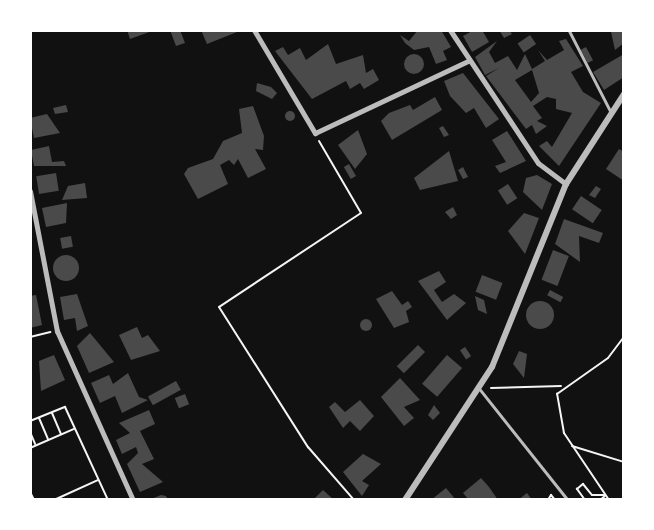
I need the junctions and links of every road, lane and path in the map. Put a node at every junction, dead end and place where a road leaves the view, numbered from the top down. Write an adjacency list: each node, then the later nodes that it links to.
1 (254, 30): 7 (street)
2 (450, 30): 4 (street)
3 (569, 30): 6 (lane)
4 (468, 61): 7 (street); 8 (street)
5 (624, 94): 6 (street)
6 (610, 110): 8 (street)
7 (314, 133): 34 (path)
8 (566, 184): 15 (street)
9 (30, 191): 10 (street)
10 (58, 331): 11 (path); 33 (street)
11 (30, 337)
12 (624, 337): 13 (path)
13 (623, 344): 14 (path)
14 (562, 386): 15 (path); 24 (path)
15 (479, 388): 35 (street); 38 (lane)
16 (51, 412): 17 (path); 19 (path); 21 (path)
17 (38, 418): 18 (path); 22 (path)
18 (30, 421)
19 (75, 428): 21 (path); 27 (path)
20 (30, 432): 23 (path)
21 (61, 434): 22 (path)
22 (48, 440): 23 (path)
23 (36, 445): 25 (path)
24 (571, 446): 26 (path); 29 (path)
25 (30, 448)
26 (624, 462)
27 (99, 480): 31 (path); 32 (path)
28 (30, 492): 30 (path)
29 (606, 495): 39 (path); 40 (path); 41 (path)
30 (34, 500)
31 (54, 500)
32 (108, 500)
33 (133, 500)
34 (354, 500)
35 (405, 500)
36 (548, 500): 37 (path)
37 (555, 500)
38 (568, 500)
39 (585, 500)
40 (600, 500)
41 (609, 500)

